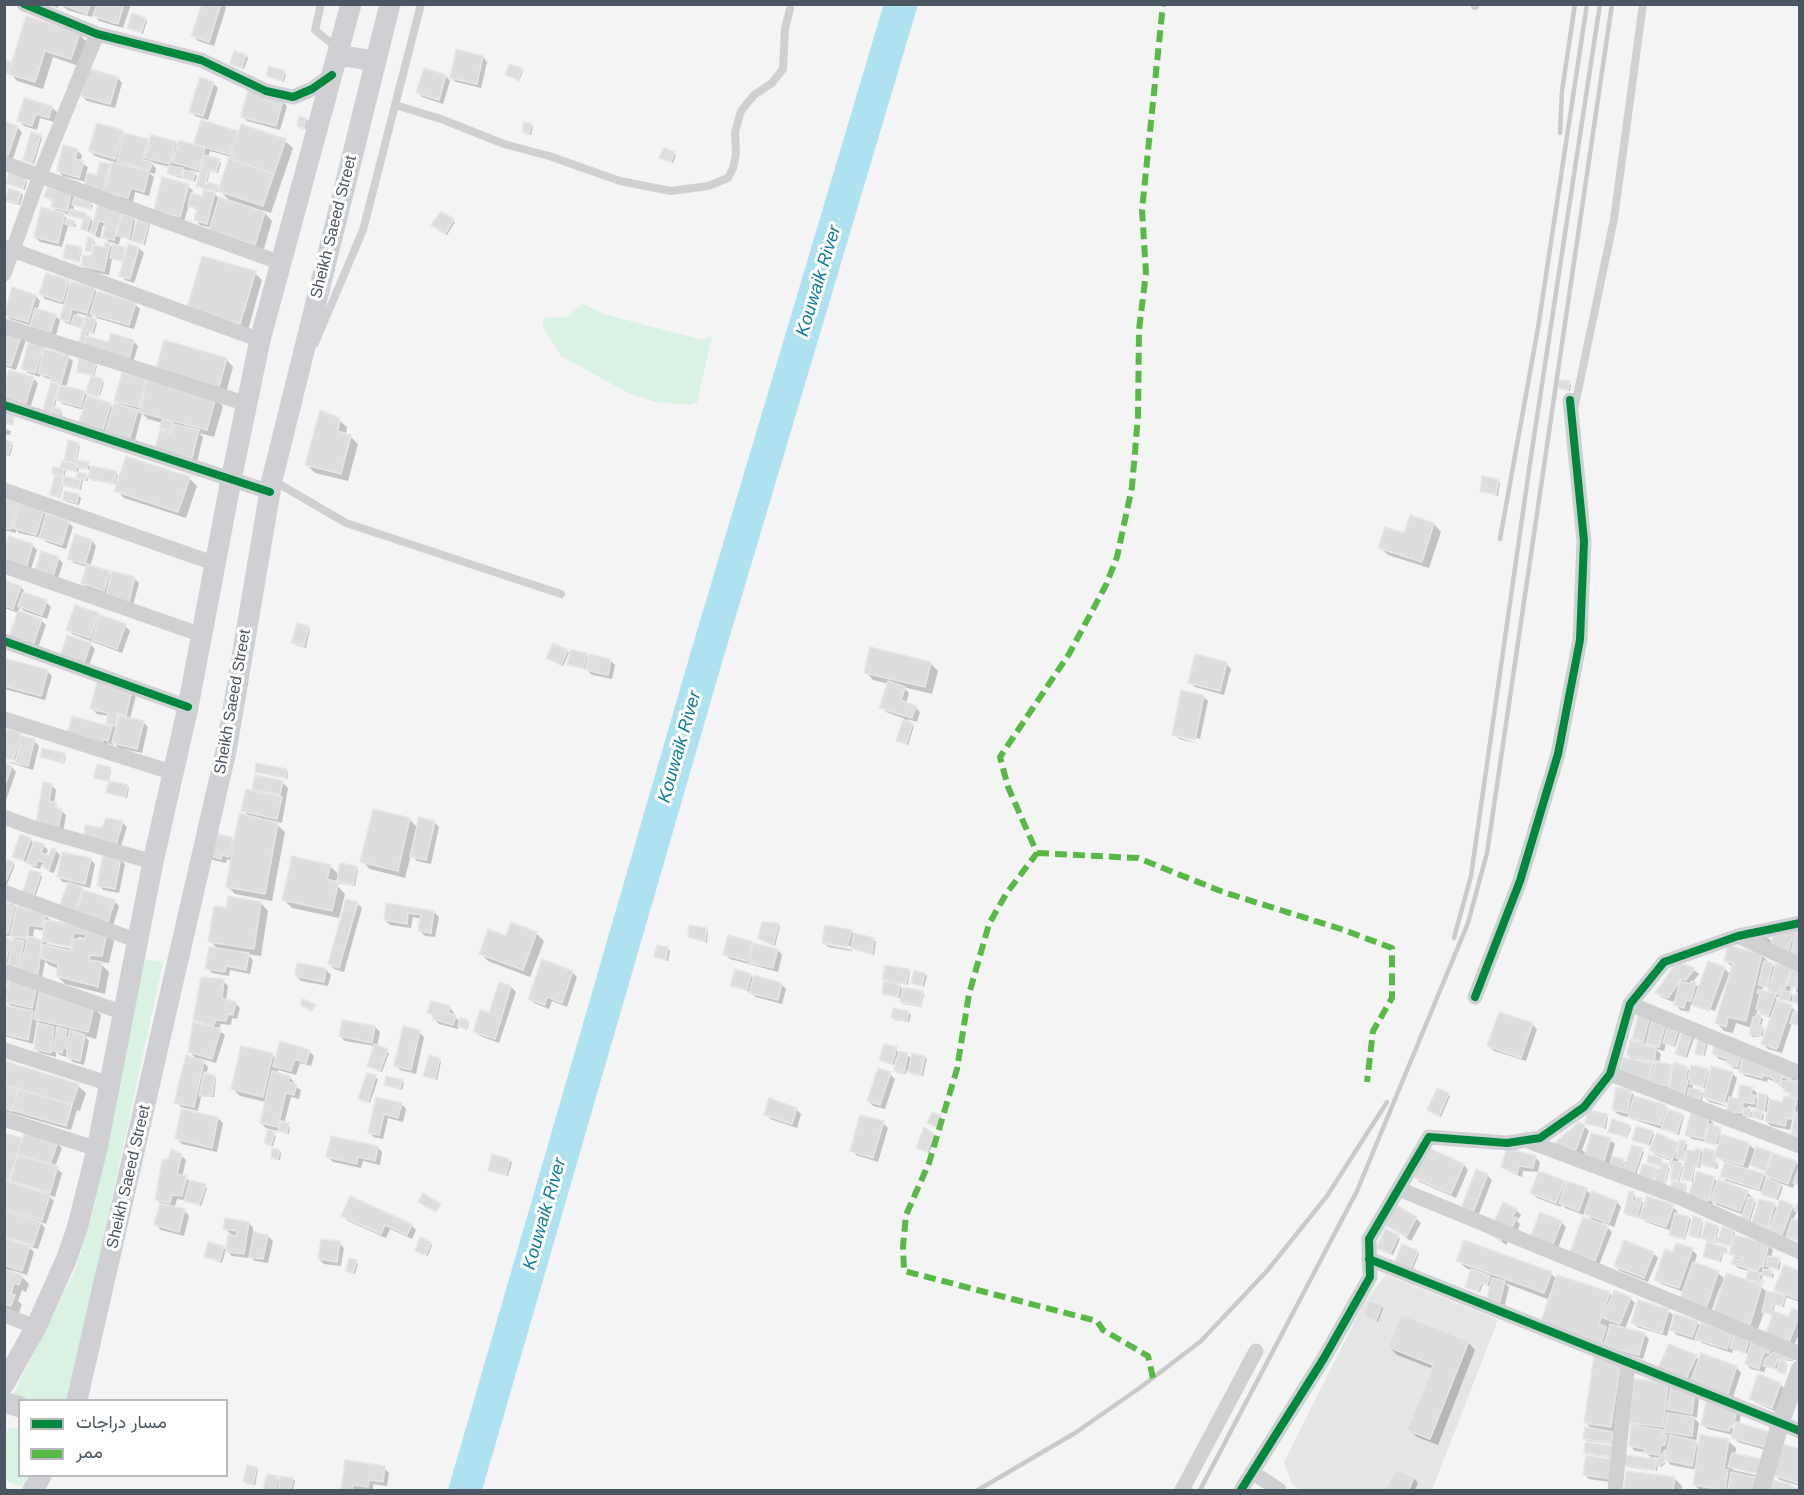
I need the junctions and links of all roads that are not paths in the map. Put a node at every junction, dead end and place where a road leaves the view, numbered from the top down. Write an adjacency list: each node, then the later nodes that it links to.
1 (24, 4): 8 (street)
2 (321, 4): 9 (lane)
3 (351, 4): 9 (main road)
4 (390, 4): 10 (main road, Sheikh Saeed Street)
5 (420, 4): 11 (lane)
6 (1643, 4): 23 (lane)
7 (790, 9): 11 (lane)
8 (97, 34): 9 (street); 13 (street)
9 (336, 60): 10 (main road); 15 (main road)
10 (375, 61): 22 (main road, Sheikh Saeed Street)
11 (395, 105): 22 (lane)
12 (4, 163): 13 (street)
13 (40, 175): 14 (street); 15 (street)
14 (9, 249): 16 (street); 18 (street)
15 (281, 263): 18 (main road)
16 (4, 274)
17 (4, 326): 20 (street)
18 (260, 340): 20 (main road)
19 (1570, 400): 23 (street)
20 (248, 404): 24 (main road)
21 (4, 405): 24 (street)
22 (290, 405): 25 (main road, Sheikh Saeed Street)
23 (1572, 420): 43 (street)
24 (231, 480): 25 (street); 27 (main road)
25 (271, 486): 29 (lane); 64 (main road, Sheikh Saeed Street)
26 (4, 490): 27 (street)
27 (216, 564): 30 (main road)
28 (4, 566): 30 (street)
29 (561, 594)
30 (202, 634): 32 (main road)
31 (4, 641): 32 (street)
32 (188, 707): 34 (main road)
33 (4, 719): 34 (street)
34 (174, 773): 36 (main road)
35 (4, 817): 36 (street)
36 (153, 862): 40 (main road)
37 (4, 892): 40 (street)
38 (1800, 923): 39 (street)
39 (1738, 936): 41 (street); 44 (street)
40 (138, 941): 45 (main road)
41 (1800, 965)
42 (4, 971): 45 (street)
43 (1475, 997)
44 (1630, 1004): 47 (street); 48 (street)
45 (124, 1012): 49 (main road)
46 (4, 1050): 49 (street)
47 (1800, 1073)
48 (1610, 1074): 51 (street); 52 (street)
49 (110, 1084): 53 (main road)
50 (4, 1119): 53 (street)
51 (1525, 1140): 54 (street); 55 (street)
52 (1800, 1146)
53 (97, 1149): 58 (main road)
54 (1400, 1189): 56 (street); 60 (street)
55 (1800, 1252)
56 (1370, 1259): 61 (street); 67 (street)
57 (4, 1315): 58 (street)
58 (36, 1327): 63 (main road)
59 (1256, 1351): 70 (street)
60 (1800, 1354)
61 (1628, 1363): 65 (street); 73 (street)
62 (1800, 1369): 65 (street)
63 (4, 1384)
64 (77, 1399)
65 (1780, 1424): 66 (street); 74 (street)
66 (1800, 1431)
67 (1252, 1472): 71 (street); 72 (street)
68 (40, 1477): 69 (main road)
69 (33, 1491)
70 (1182, 1491)
71 (1241, 1491)
72 (1279, 1491)
73 (1615, 1491)
74 (1761, 1491)

